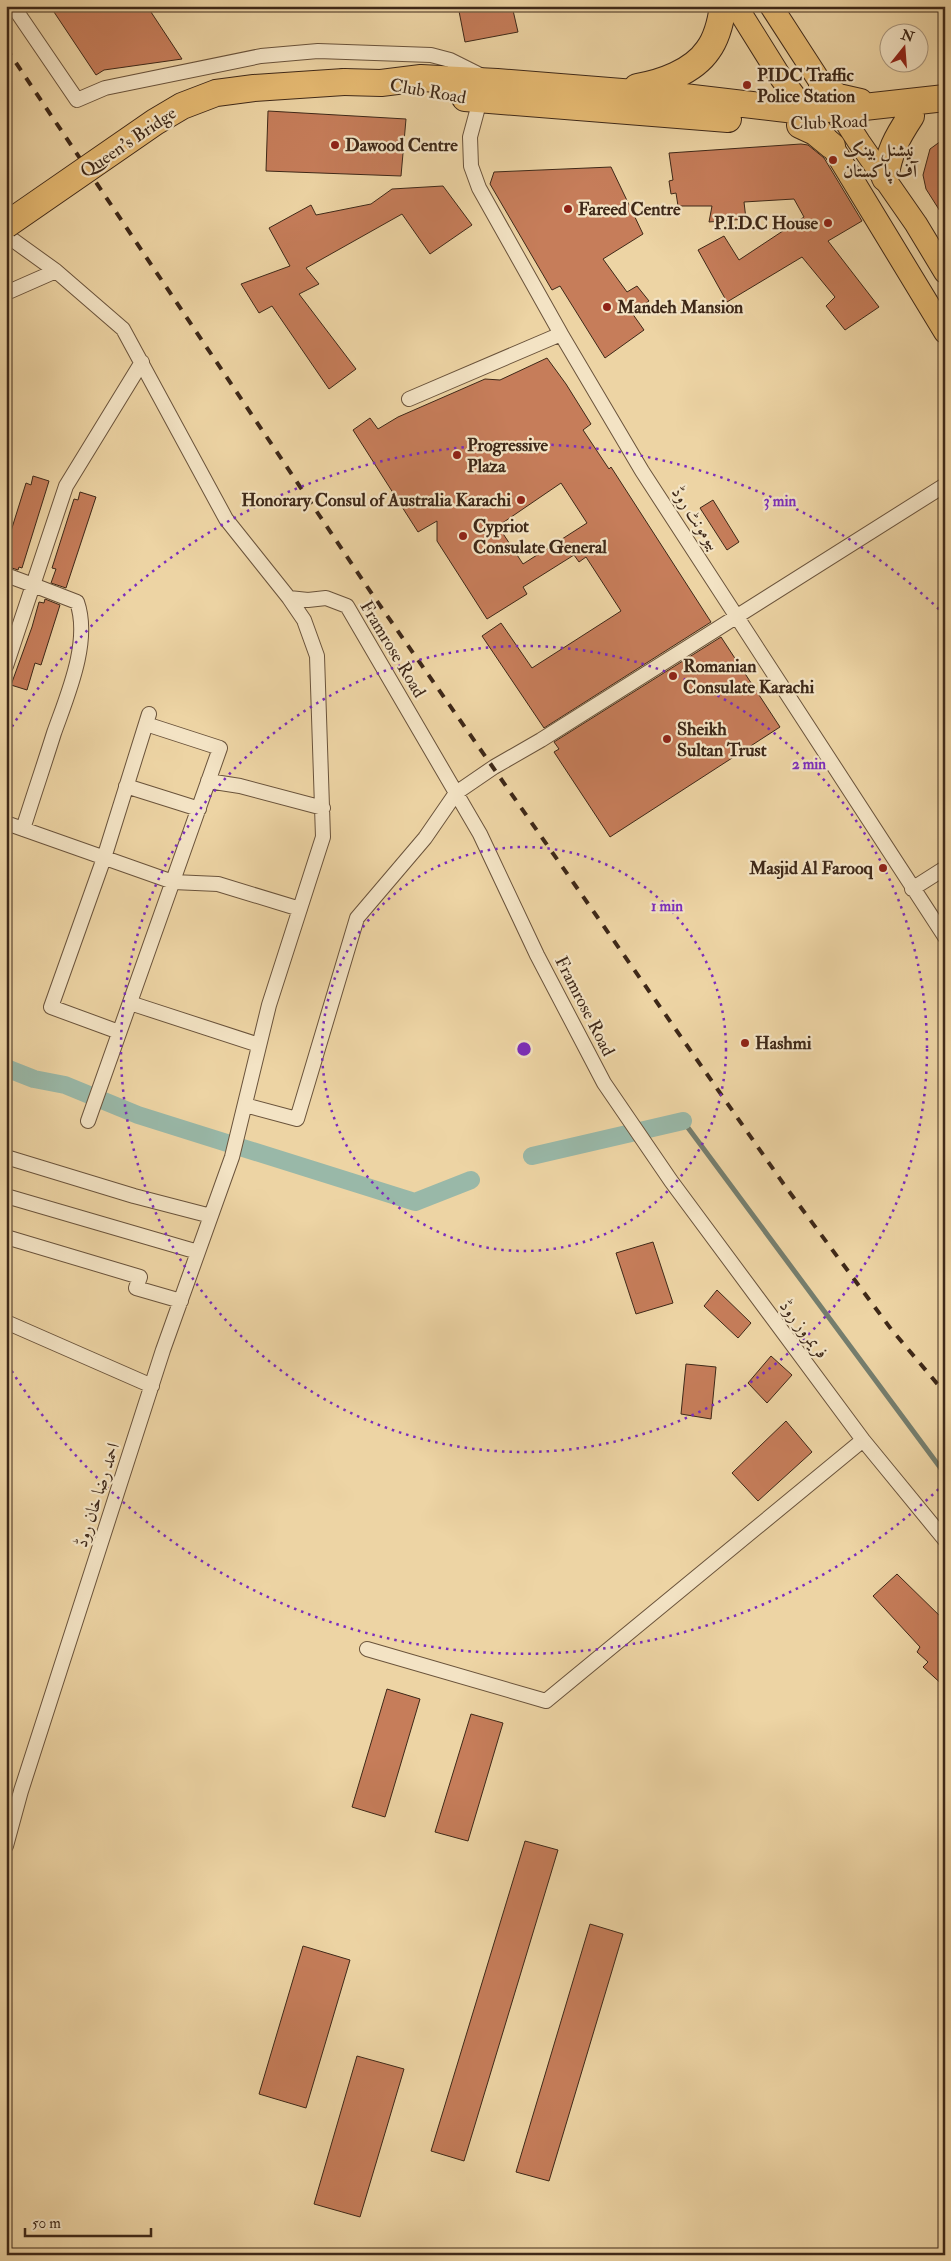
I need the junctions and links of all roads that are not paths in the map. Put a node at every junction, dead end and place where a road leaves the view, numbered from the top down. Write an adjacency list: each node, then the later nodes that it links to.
1 (13, 6): 8 (street)
2 (723, 6): 7 (highway)
3 (736, 6): 13 (main road)
4 (771, 6): 6 (main road)
5 (381, 83): 8 (highway, Club Road); 17 (highway, Queen's Bridge, bridge)
6 (822, 86): 10 (highway); 14 (main road)
7 (609, 90): 8 (highway, Club Road); 13 (highway, Club Road)
8 (488, 91): 13 (highway, Club Road); 23 (street, بیومونٹ روڈ)
9 (945, 98): 10 (highway, Club Road)
10 (880, 106): 14 (highway, Club Road)
11 (945, 111): 12 (highway, Club Road)
12 (911, 116): 14 (highway, Club Road); 16 (highway)
13 (807, 120): 14 (highway, Club Road); 15 (highway)
14 (847, 125): 16 (main road)
15 (832, 146): 22 (main road)
16 (885, 178): 20 (main road)
17 (6, 225)
18 (6, 235): 19 (street)
19 (56, 271): 21 (street); 24 (street)
20 (945, 272)
21 (6, 293)
22 (945, 332)
23 (561, 334): 25 (street); 30 (street, بیومونٹ روڈ)
24 (142, 362): 28 (street); 29 (street)
25 (409, 399)
26 (945, 485): 30 (street)
27 (6, 575): 28 (street)
28 (33, 584): 31 (street); 38 (street)
29 (288, 598): 34 (street, Framrose Road); 35 (street, احمد رضا خان روڈ)
30 (738, 615): 34 (street); 42 (street, بیومونٹ روڈ)
31 (6, 666)
32 (208, 781): 33 (street); 35 (street); 36 (street)
33 (126, 786): 36 (street); 39 (street)
34 (456, 792): 48 (street); 50 (street, Framrose Road)
35 (323, 808): 43 (street, احمد رضا خان روڈ)
36 (199, 809): 41 (street)
37 (6, 823): 38 (street)
38 (23, 829): 39 (street)
39 (104, 858): 41 (street); 46 (street)
40 (945, 868): 42 (street)
41 (173, 882): 43 (street); 45 (street)
42 (912, 889): 44 (street, بیومونٹ روڈ)
43 (300, 909): 47 (street, احمد رضا خان روڈ)
44 (945, 937)
45 (130, 1002): 46 (street); 47 (street)
46 (119, 1032): 49 (street)
47 (259, 1045): 48 (street, احمد رضا خان روڈ)
48 (244, 1105): 53 (street, احمد رضا خان روڈ)
49 (88, 1121)
50 (639, 1136): 59 (street, فریمروز روڈ)
51 (6, 1157): 53 (street)
52 (6, 1196): 55 (street)
53 (211, 1216): 55 (street, احمد رضا خان روڈ)
54 (6, 1237): 56 (street)
55 (198, 1252): 56 (street, احمد رضا خان روڈ)
56 (181, 1301): 58 (street, احمد رضا خان روڈ)
57 (6, 1322): 58 (street)
58 (152, 1386): 62 (street, احمد رضا خان روڈ)
59 (863, 1440): 60 (street, فریمروز روڈ); 61 (street)
60 (945, 1540)
61 (367, 1649)
62 (6, 1846)

